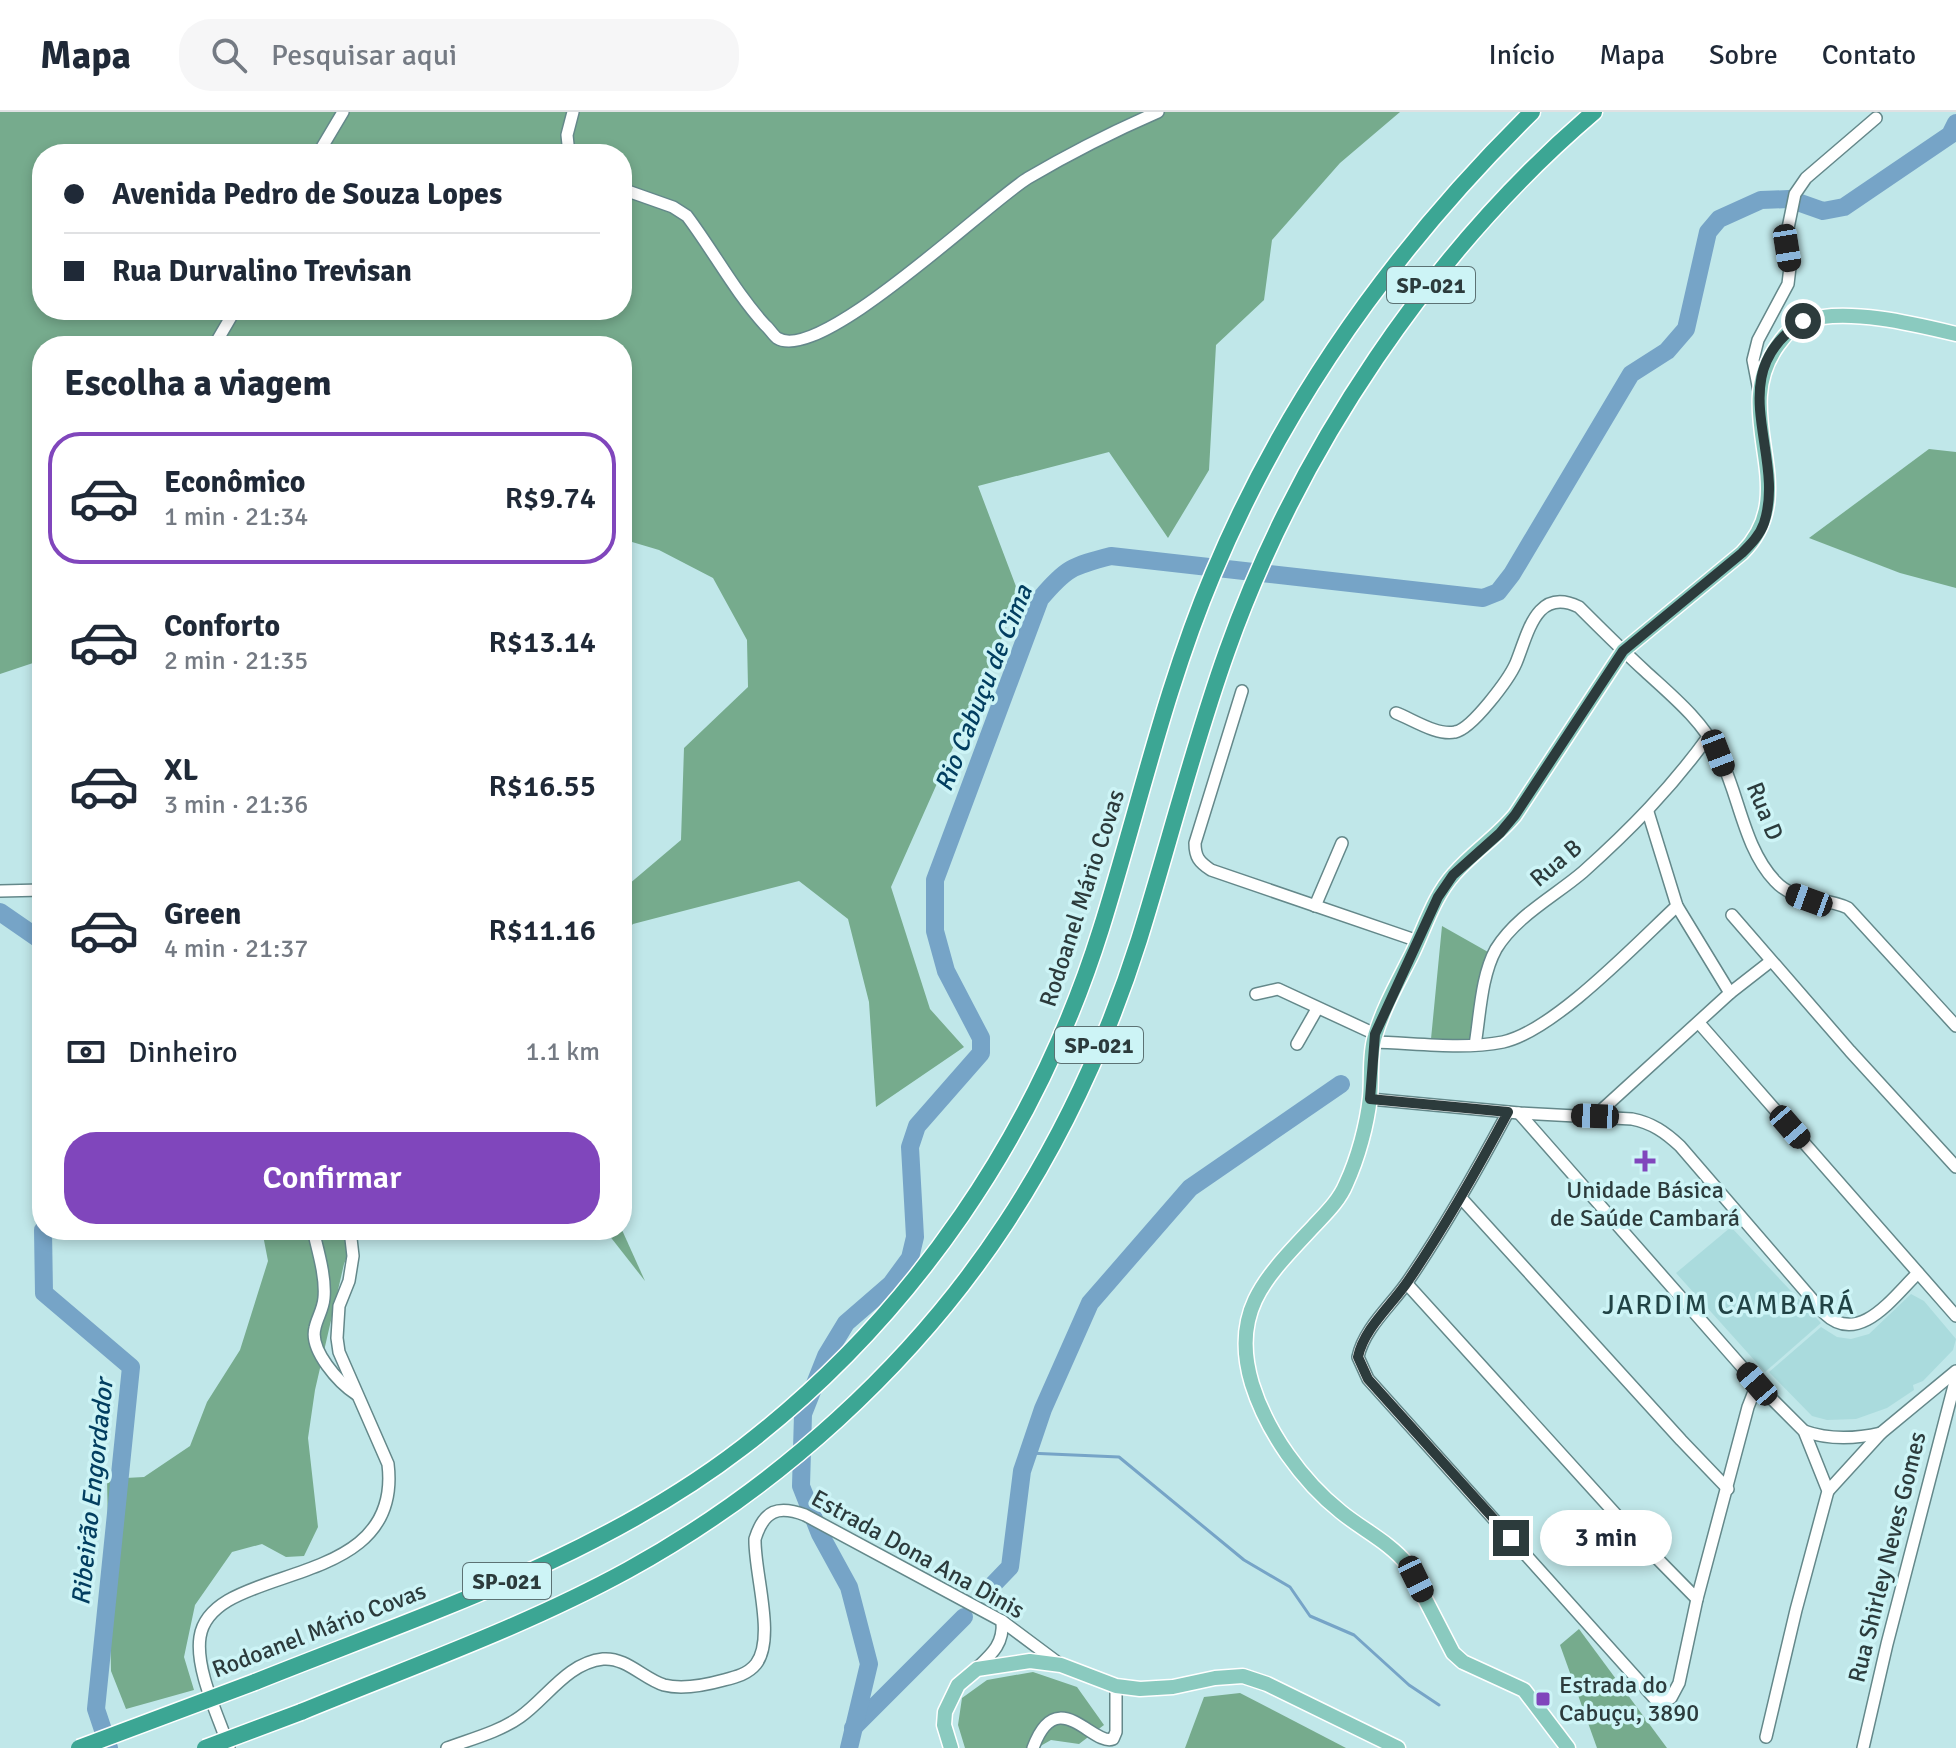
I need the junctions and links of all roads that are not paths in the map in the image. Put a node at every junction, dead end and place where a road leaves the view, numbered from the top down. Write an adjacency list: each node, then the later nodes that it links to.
1 (573, 112): 8 (street)
2 (1158, 112): 9 (street)
3 (1532, 112): 57 (highway, Rodoanel Mário Covas / SP-021, bridge)
4 (1594, 112): 58 (highway, SP-021, bridge)
5 (344, 113): 7 (street)
6 (1876, 118): 11 (street)
7 (324, 144)
8 (568, 144)
9 (632, 193)
10 (1956, 334): 11 (main road)
11 (1759, 392): 12 (main road)
12 (1623, 651): 14 (street, Rua D); 15 (street, Rua D); 23 (main road)
13 (1242, 691): 20 (street)
14 (1396, 713)
15 (1708, 737): 16 (street, Rua B); 29 (street, Rua D)
16 (1648, 812): 21 (street); 32 (street, Rua B)
17 (1342, 843): 20 (street)
18 (32, 890): 19 (street)
19 (0, 891)
20 (1315, 906): 23 (street)
21 (1677, 906): 25 (street); 32 (street)
22 (1732, 915): 24 (street)
23 (1418, 941): 30 (main road)
24 (1771, 961): 25 (street); 36 (street)
25 (1730, 993): 28 (street)
26 (1256, 994): 27 (street)
27 (1317, 1009): 30 (street); 31 (street)
28 (1699, 1023): 35 (street); 40 (street)
29 (1956, 1026)
30 (1374, 1038): 32 (street); 33 (main road)
31 (1297, 1044)
32 (1475, 1045)
33 (1370, 1099): 34 (street); 64 (main road)
34 (1514, 1113): 35 (street); 37 (street); 45 (street)
35 (1595, 1116): 40 (street)
36 (1956, 1167)
37 (1462, 1199): 41 (street); 49 (street)
38 (315, 1240): 46 (street)
39 (351, 1240): 46 (street)
40 (1918, 1273): 42 (street)
41 (1407, 1284): 51 (street); 51 (street)
42 (1956, 1316)
43 (1956, 1371): 48 (street)
44 (1956, 1378): 65 (street, Rua Shirley Neves Gomes)
45 (1757, 1384): 47 (street); 49 (street)
46 (357, 1394): 59 (street)
47 (1804, 1431): 48 (street); 50 (street)
48 (1881, 1433): 50 (street)
49 (1728, 1489): 51 (street)
50 (1828, 1491): 56 (street)
51 (1697, 1599)
52 (1002, 1621): 53 (street, Estrada Dona Ana Dinis); 54 (street); 60 (street, Estrada Dona Ana Dinis)
53 (1061, 1665): 54 (main road); 55 (main road)
54 (977, 1669): 61 (main road)
55 (1116, 1686): 62 (street); 63 (main road)
56 (1766, 1737)
57 (79, 1748)
58 (205, 1748)
59 (229, 1748)
60 (447, 1748)
61 (951, 1748)
62 (1033, 1748)
63 (1398, 1748)
64 (1568, 1748)
65 (1863, 1748)

